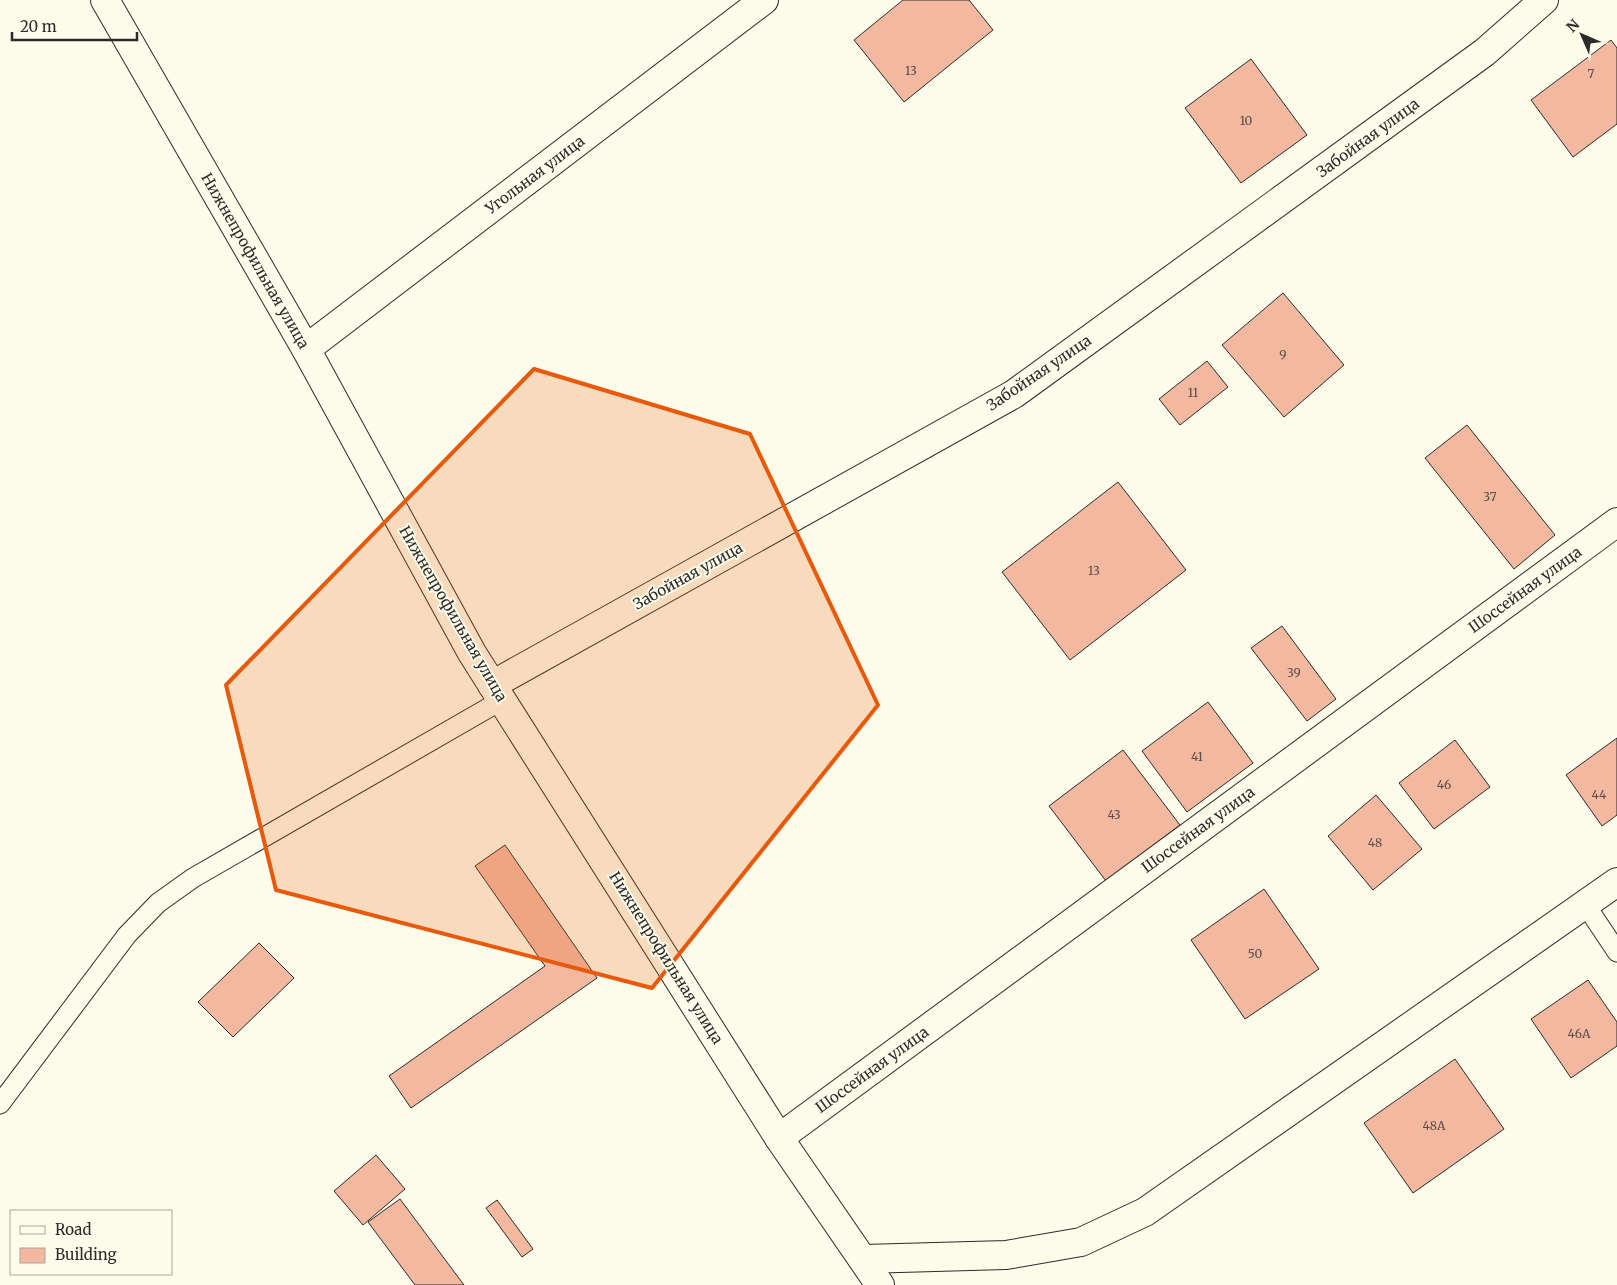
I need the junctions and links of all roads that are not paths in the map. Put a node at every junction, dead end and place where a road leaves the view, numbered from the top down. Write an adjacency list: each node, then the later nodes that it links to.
1 (105, 0): 4 (street, Нижнепрофильная улица)
2 (764, 0): 4 (street, Угольная улица)
3 (1544, 0): 6 (street, Забойная улица)
4 (306, 349): 6 (street, Нижнепрофильная улица)
5 (1617, 522): 11 (street, Шоссейная улица)
6 (497, 692): 10 (lane); 11 (street, Нижнепрофильная улица)
7 (1617, 882): 8 (street)
8 (1585, 904): 9 (lane); 12 (street)
9 (1617, 952)
10 (0, 1104)
11 (779, 1138): 12 (street, Нижнепрофильная улица)
12 (864, 1259): 13 (street, Нижнепрофильная улица)
13 (880, 1285)

